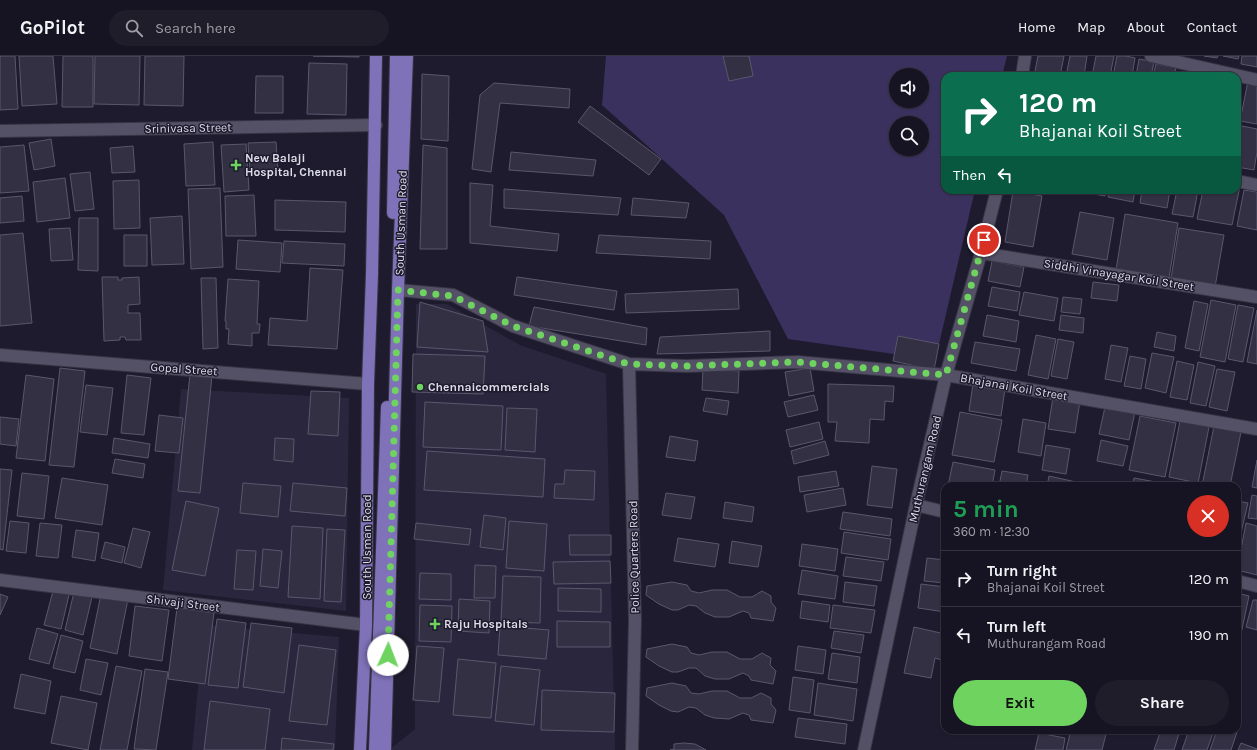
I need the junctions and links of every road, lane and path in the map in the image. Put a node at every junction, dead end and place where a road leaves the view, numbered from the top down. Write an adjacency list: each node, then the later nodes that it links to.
1 (376, 56): 10 (main road, South Usman Road)
2 (396, 56): 30 (main road)
3 (407, 56): 16 (main road, South Usman Road)
4 (1025, 56): 6 (street)
5 (1150, 56): 7 (street)
6 (1023, 72)
7 (1221, 72)
8 (1241, 76): 9 (street)
9 (1257, 80)
10 (376, 125): 11 (street, Srinivasa Street); 21 (main road, South Usman Road)
11 (0, 131)
12 (1241, 182): 13 (street)
13 (1257, 185)
14 (996, 194): 15 (street, Muthurangam Road)
15 (981, 252): 17 (street, Siddhi Vinayagar Koil Street); 20 (street, Muthurangam Road)
16 (398, 290): 19 (street, Bhajanai Koil Street); 31 (main road, South Usman Road)
17 (1257, 298)
18 (0, 355): 21 (street, Gopal Street)
19 (628, 364): 20 (street, Bhajanai Koil Street); 32 (street, Police Quarters Road)
20 (946, 375): 22 (street, Bhajanai Koil Street); 23 (street, Muthurangam Road)
21 (368, 384): 28 (main road, South Usman Road)
22 (1257, 429)
23 (916, 505): 24 (street); 33 (street, Muthurangam Road)
24 (941, 511)
25 (0, 580): 28 (street, Shivaji Street)
26 (1241, 582): 27 (street)
27 (1257, 586)
28 (366, 625): 29 (main road, South Usman Road)
29 (360, 750)
30 (375, 750)
31 (385, 750)
32 (632, 750)
33 (864, 750)

